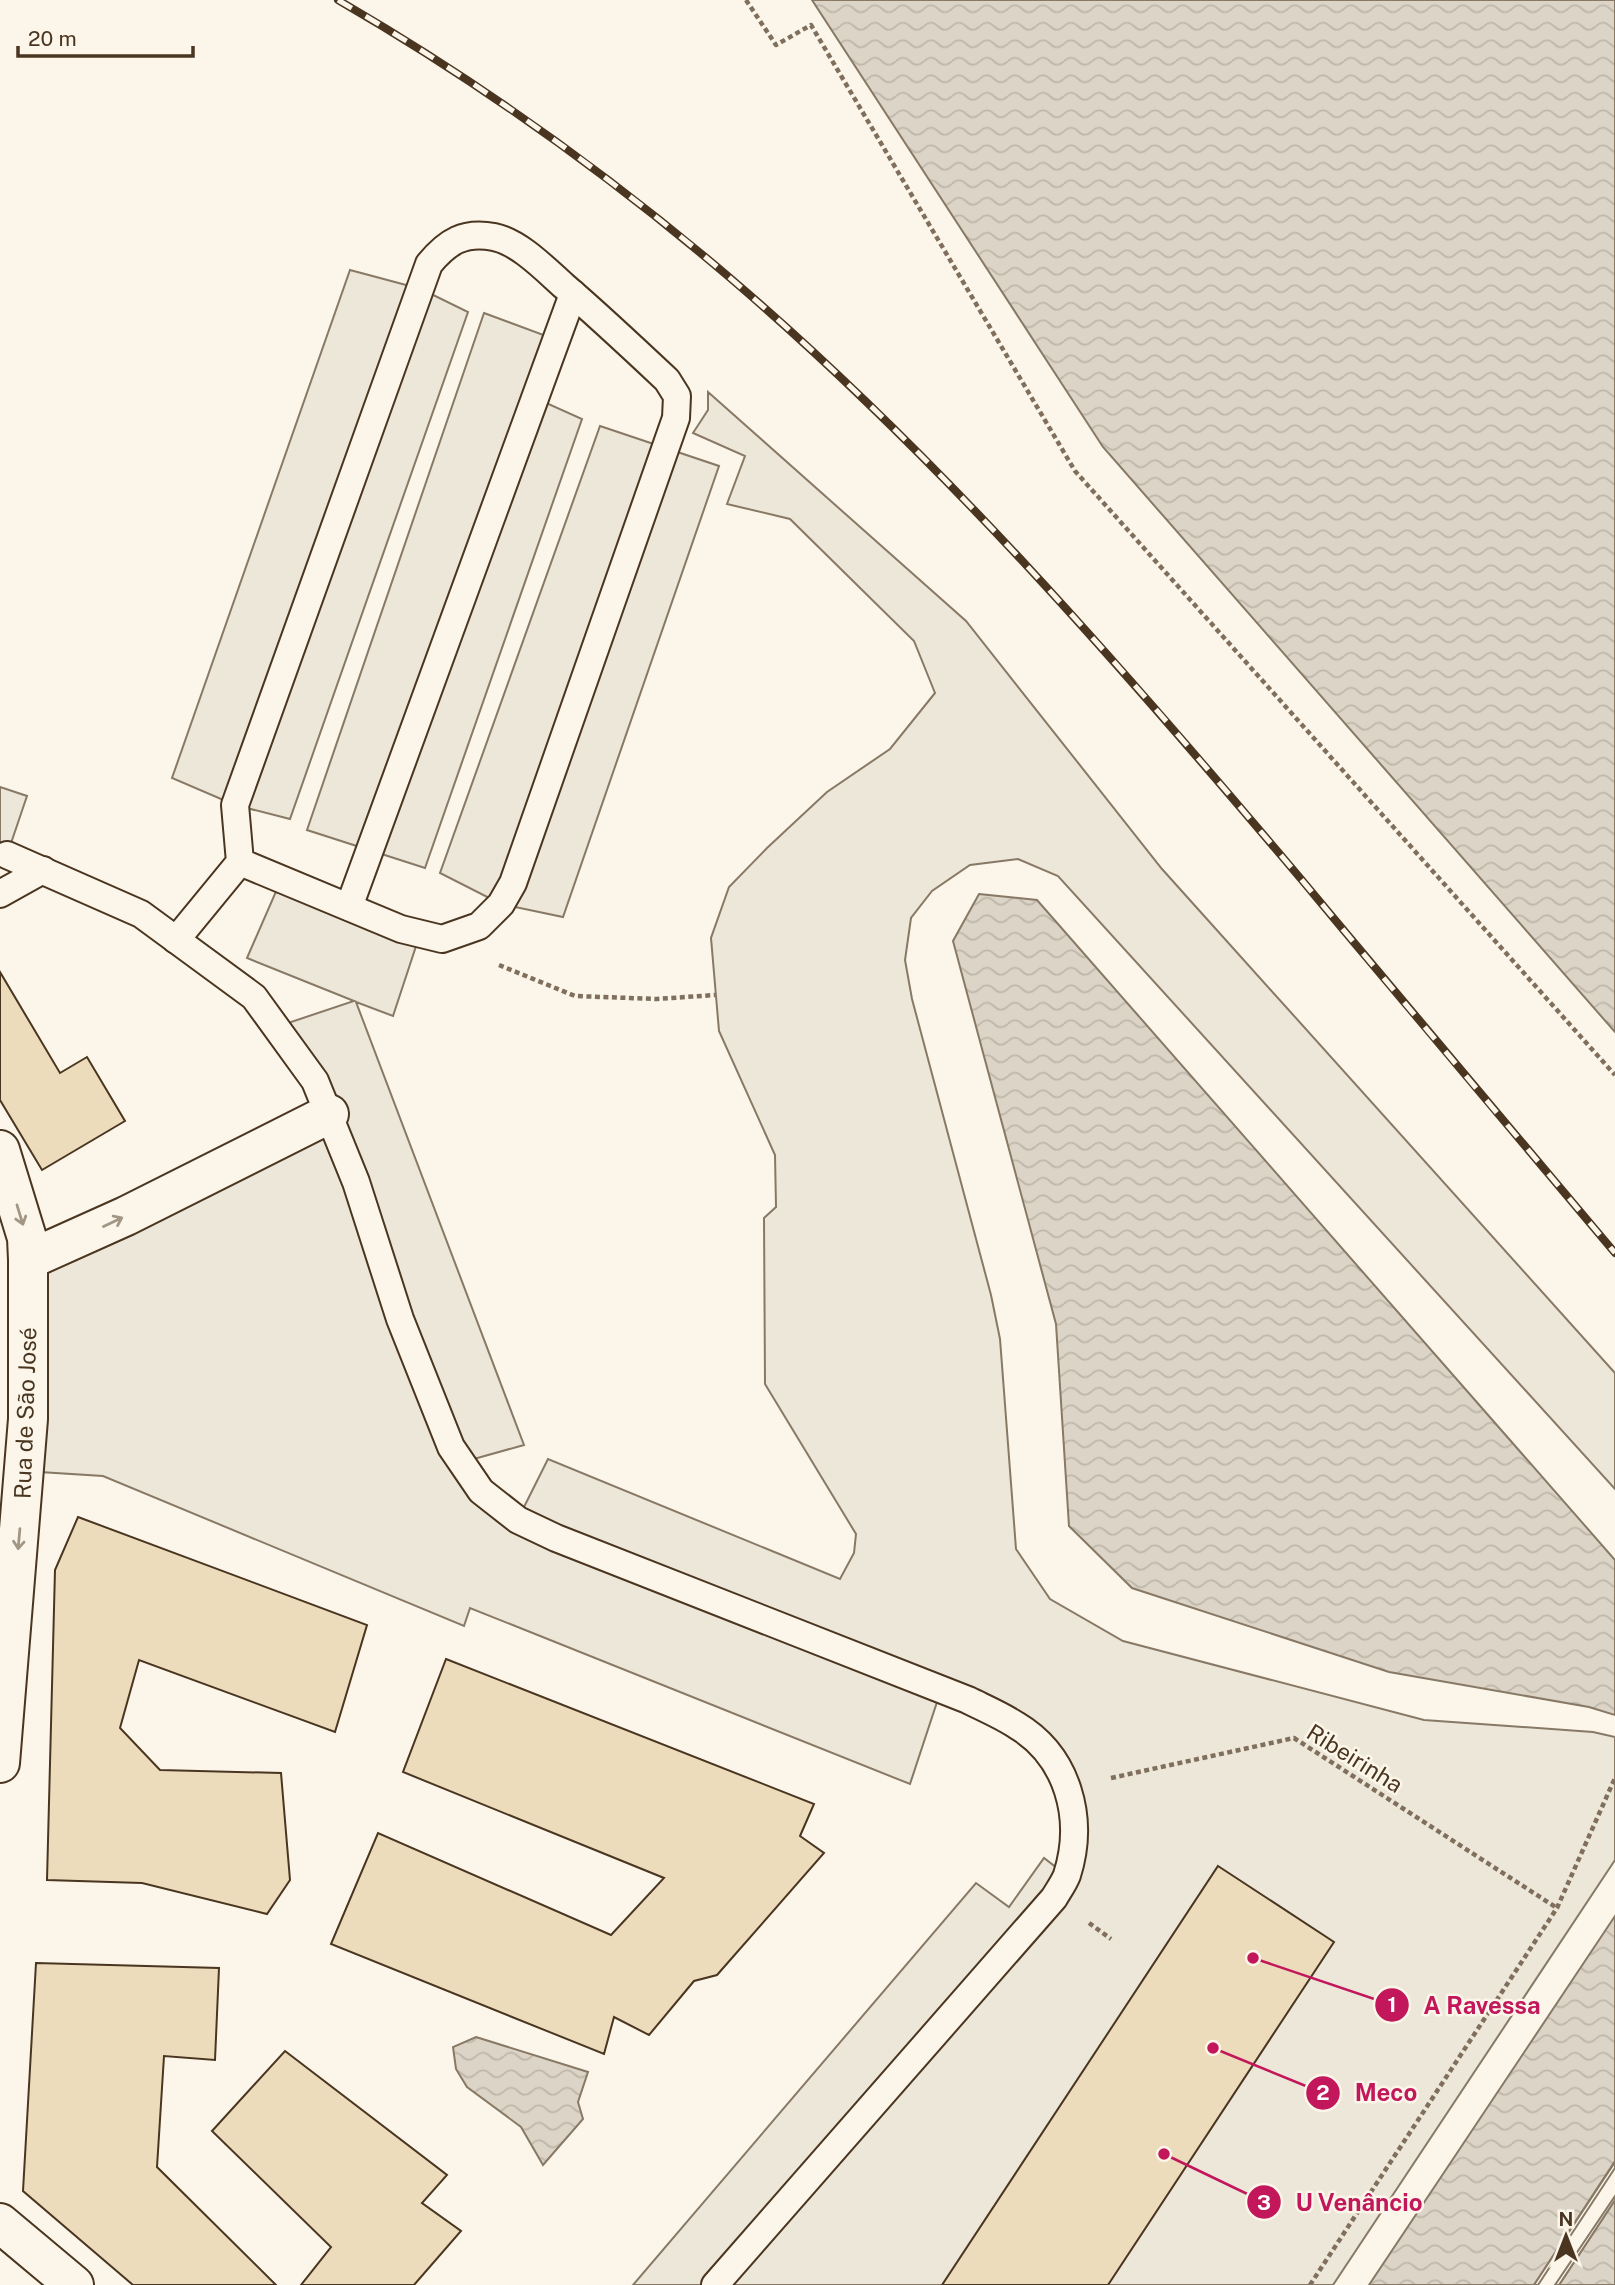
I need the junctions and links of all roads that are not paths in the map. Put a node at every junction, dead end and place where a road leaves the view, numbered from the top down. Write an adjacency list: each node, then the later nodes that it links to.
1 (573, 294): 3 (lane); 6 (lane); 6 (lane)
2 (7, 855): 4 (lane)
3 (240, 862): 6 (lane); 7 (lane)
4 (43, 870): 5 (lane); 7 (lane)
5 (0, 894)
6 (349, 907)
7 (176, 940): 8 (lane)
8 (329, 1114): 10 (street, one-way to 8); 14 (lane)
9 (0, 1150): 10 (street, Rua de São José, one-way to 10)
10 (28, 1260): 11 (street, Rua de São José, one-way to 11)
11 (0, 1763)
12 (0, 2223): 13 (street)
13 (74, 2285)
14 (715, 2285)

